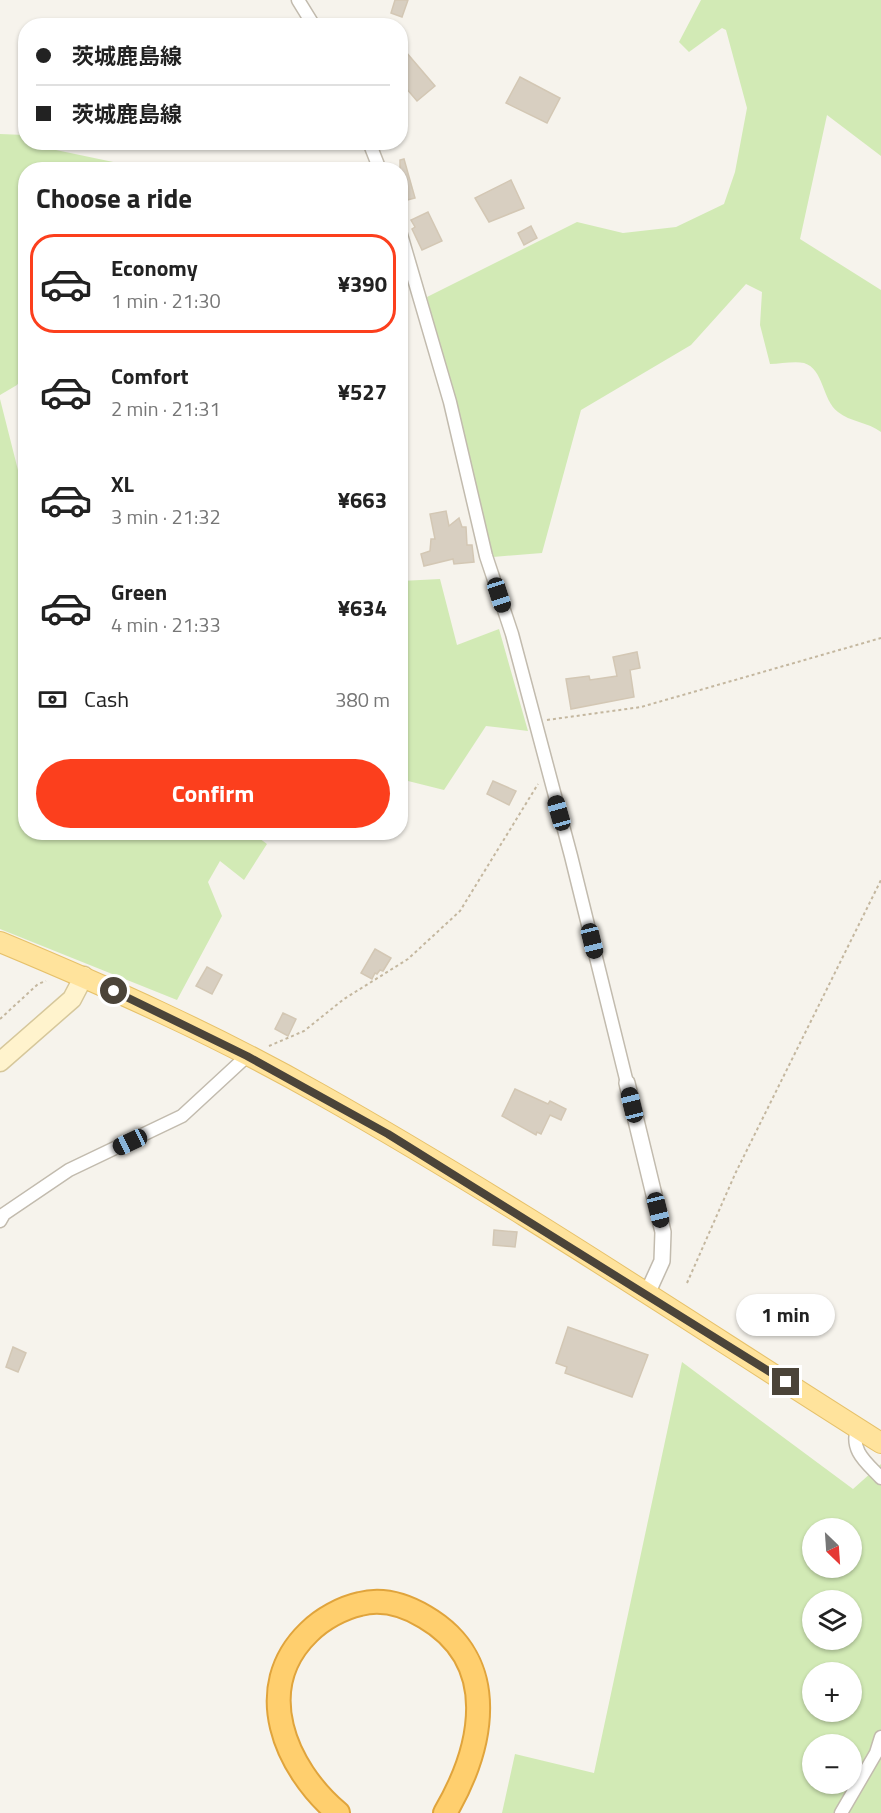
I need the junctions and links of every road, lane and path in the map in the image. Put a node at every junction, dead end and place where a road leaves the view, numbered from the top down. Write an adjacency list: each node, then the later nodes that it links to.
1 (298, 0): 2 (street)
2 (309, 18)
3 (408, 258): 5 (street)
4 (881, 638): 5 (path)
5 (535, 722): 6 (street)
6 (547, 770): 12 (path); 14 (street)
7 (881, 880): 16 (path)
8 (0, 942): 9 (main road)
9 (84, 976): 12 (main road); 13 (main road)
10 (46, 981): 11 (path)
11 (0, 1019)
12 (247, 1056): 15 (street); 17 (main road)
13 (0, 1062)
14 (627, 1083): 17 (street)
15 (0, 1221)
16 (687, 1283)
17 (647, 1294): 18 (main road)
18 (857, 1428): 19 (main road); 20 (street)
19 (881, 1443)
20 (881, 1478)
21 (881, 1737): 24 (street)
22 (338, 1813): 23 (highway)
23 (445, 1813)
24 (841, 1813)

